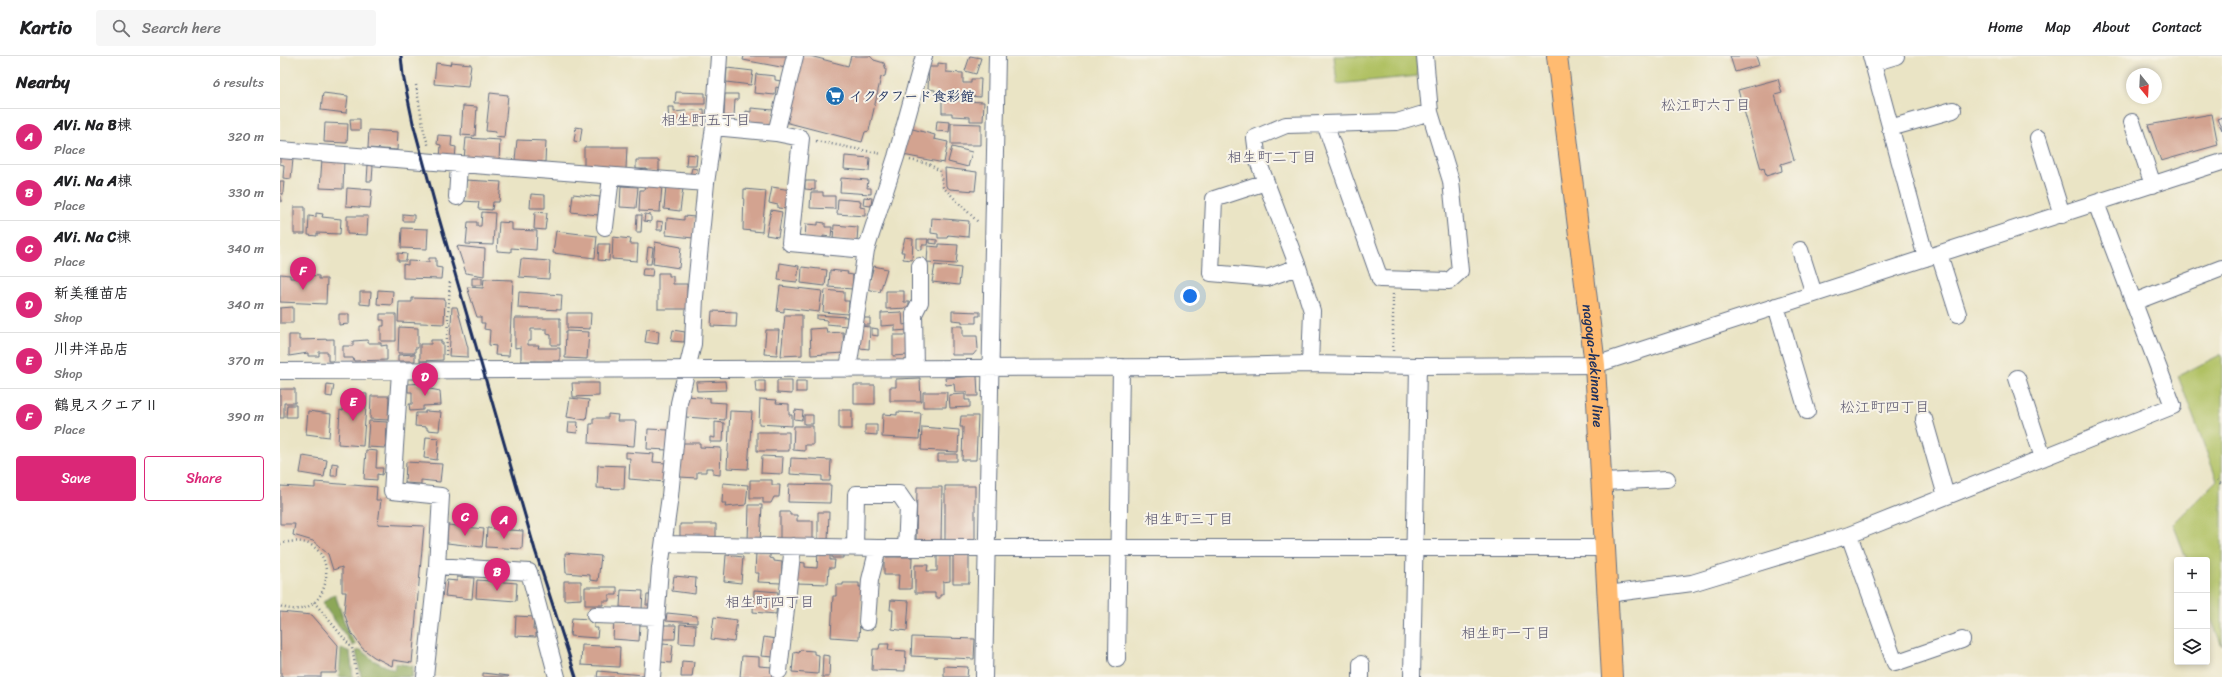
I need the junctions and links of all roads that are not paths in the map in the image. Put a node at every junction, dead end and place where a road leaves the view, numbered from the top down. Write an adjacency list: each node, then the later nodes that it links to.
1 (719, 56): 13 (street)
2 (795, 56): 15 (street)
3 (924, 56): 28 (street)
4 (997, 56): 41 (street)
5 (1425, 56): 10 (street)
6 (1557, 56): 39 (main road, nagoya-hekinan line)
7 (1896, 56): 8 (street)
8 (1872, 60): 14 (street)
9 (1953, 110): 14 (street)
10 (1430, 112): 12 (street); 12 (street)
11 (2132, 122): 23 (street)
12 (1325, 124): 21 (street)
13 (714, 127): 15 (street); 22 (street)
14 (1890, 128): 30 (street)
15 (776, 133): 28 (street)
16 (2038, 138): 26 (street)
17 (280, 150): 19 (street)
18 (2222, 162): 23 (street)
19 (458, 165): 20 (street); 24 (street)
20 (611, 177): 22 (street); 27 (street)
21 (1266, 182): 32 (street); 32 (street)
22 (706, 183): 43 (street)
23 (2153, 185): 25 (street)
24 (457, 197)
25 (2096, 203): 26 (street); 35 (street)
26 (2062, 215): 30 (street)
27 (605, 227)
28 (866, 250): 44 (street)
29 (1800, 250): 34 (street)
30 (1932, 256): 34 (street); 37 (street)
31 (920, 266): 45 (street)
32 (1298, 267): 38 (street)
33 (2222, 268): 35 (street)
34 (1814, 294): 36 (street)
35 (2134, 302): 51 (street)
36 (1776, 306): 39 (street); 49 (street)
37 (1958, 314)
38 (1310, 364): 40 (street); 42 (street)
39 (1595, 365): 40 (street); 53 (main road, nagoya-hekinan line)
40 (1418, 366): 64 (street)
41 (990, 367): 42 (street); 45 (street); 63 (street)
42 (1121, 367): 61 (street)
43 (688, 368): 44 (street); 47 (street); 56 (street)
44 (848, 368): 45 (street)
45 (916, 368)
46 (280, 371): 47 (street)
47 (400, 372): 65 (street)
48 (2017, 378): 51 (street)
49 (1807, 411)
50 (1924, 419): 54 (street)
51 (2043, 458): 54 (street)
52 (1667, 479): 53 (street)
53 (1602, 482): 62 (main road, nagoya-hekinan line)
54 (1946, 496): 55 (street)
55 (1849, 535): 66 (street); 70 (street)
56 (664, 544): 57 (street); 68 (street)
57 (793, 546): 58 (street); 72 (street)
58 (855, 548): 59 (street); 60 (street)
59 (878, 548): 60 (street); 69 (street)
60 (906, 548): 63 (street)
61 (1119, 548): 63 (street); 64 (street); 71 (street)
62 (1606, 548): 64 (street); 66 (main road, nagoya-hekinan line)
63 (986, 549): 76 (street)
64 (1415, 549): 77 (street)
65 (437, 566): 73 (street); 74 (street)
66 (1608, 594): 78 (main road, nagoya-hekinan line)
67 (595, 615): 68 (street)
68 (656, 617): 75 (street)
69 (867, 622)
70 (1962, 640)
71 (1116, 660)
72 (778, 671)
73 (425, 677)
74 (557, 677)
75 (652, 677)
76 (984, 677)
77 (1412, 677)
78 (1612, 677)

